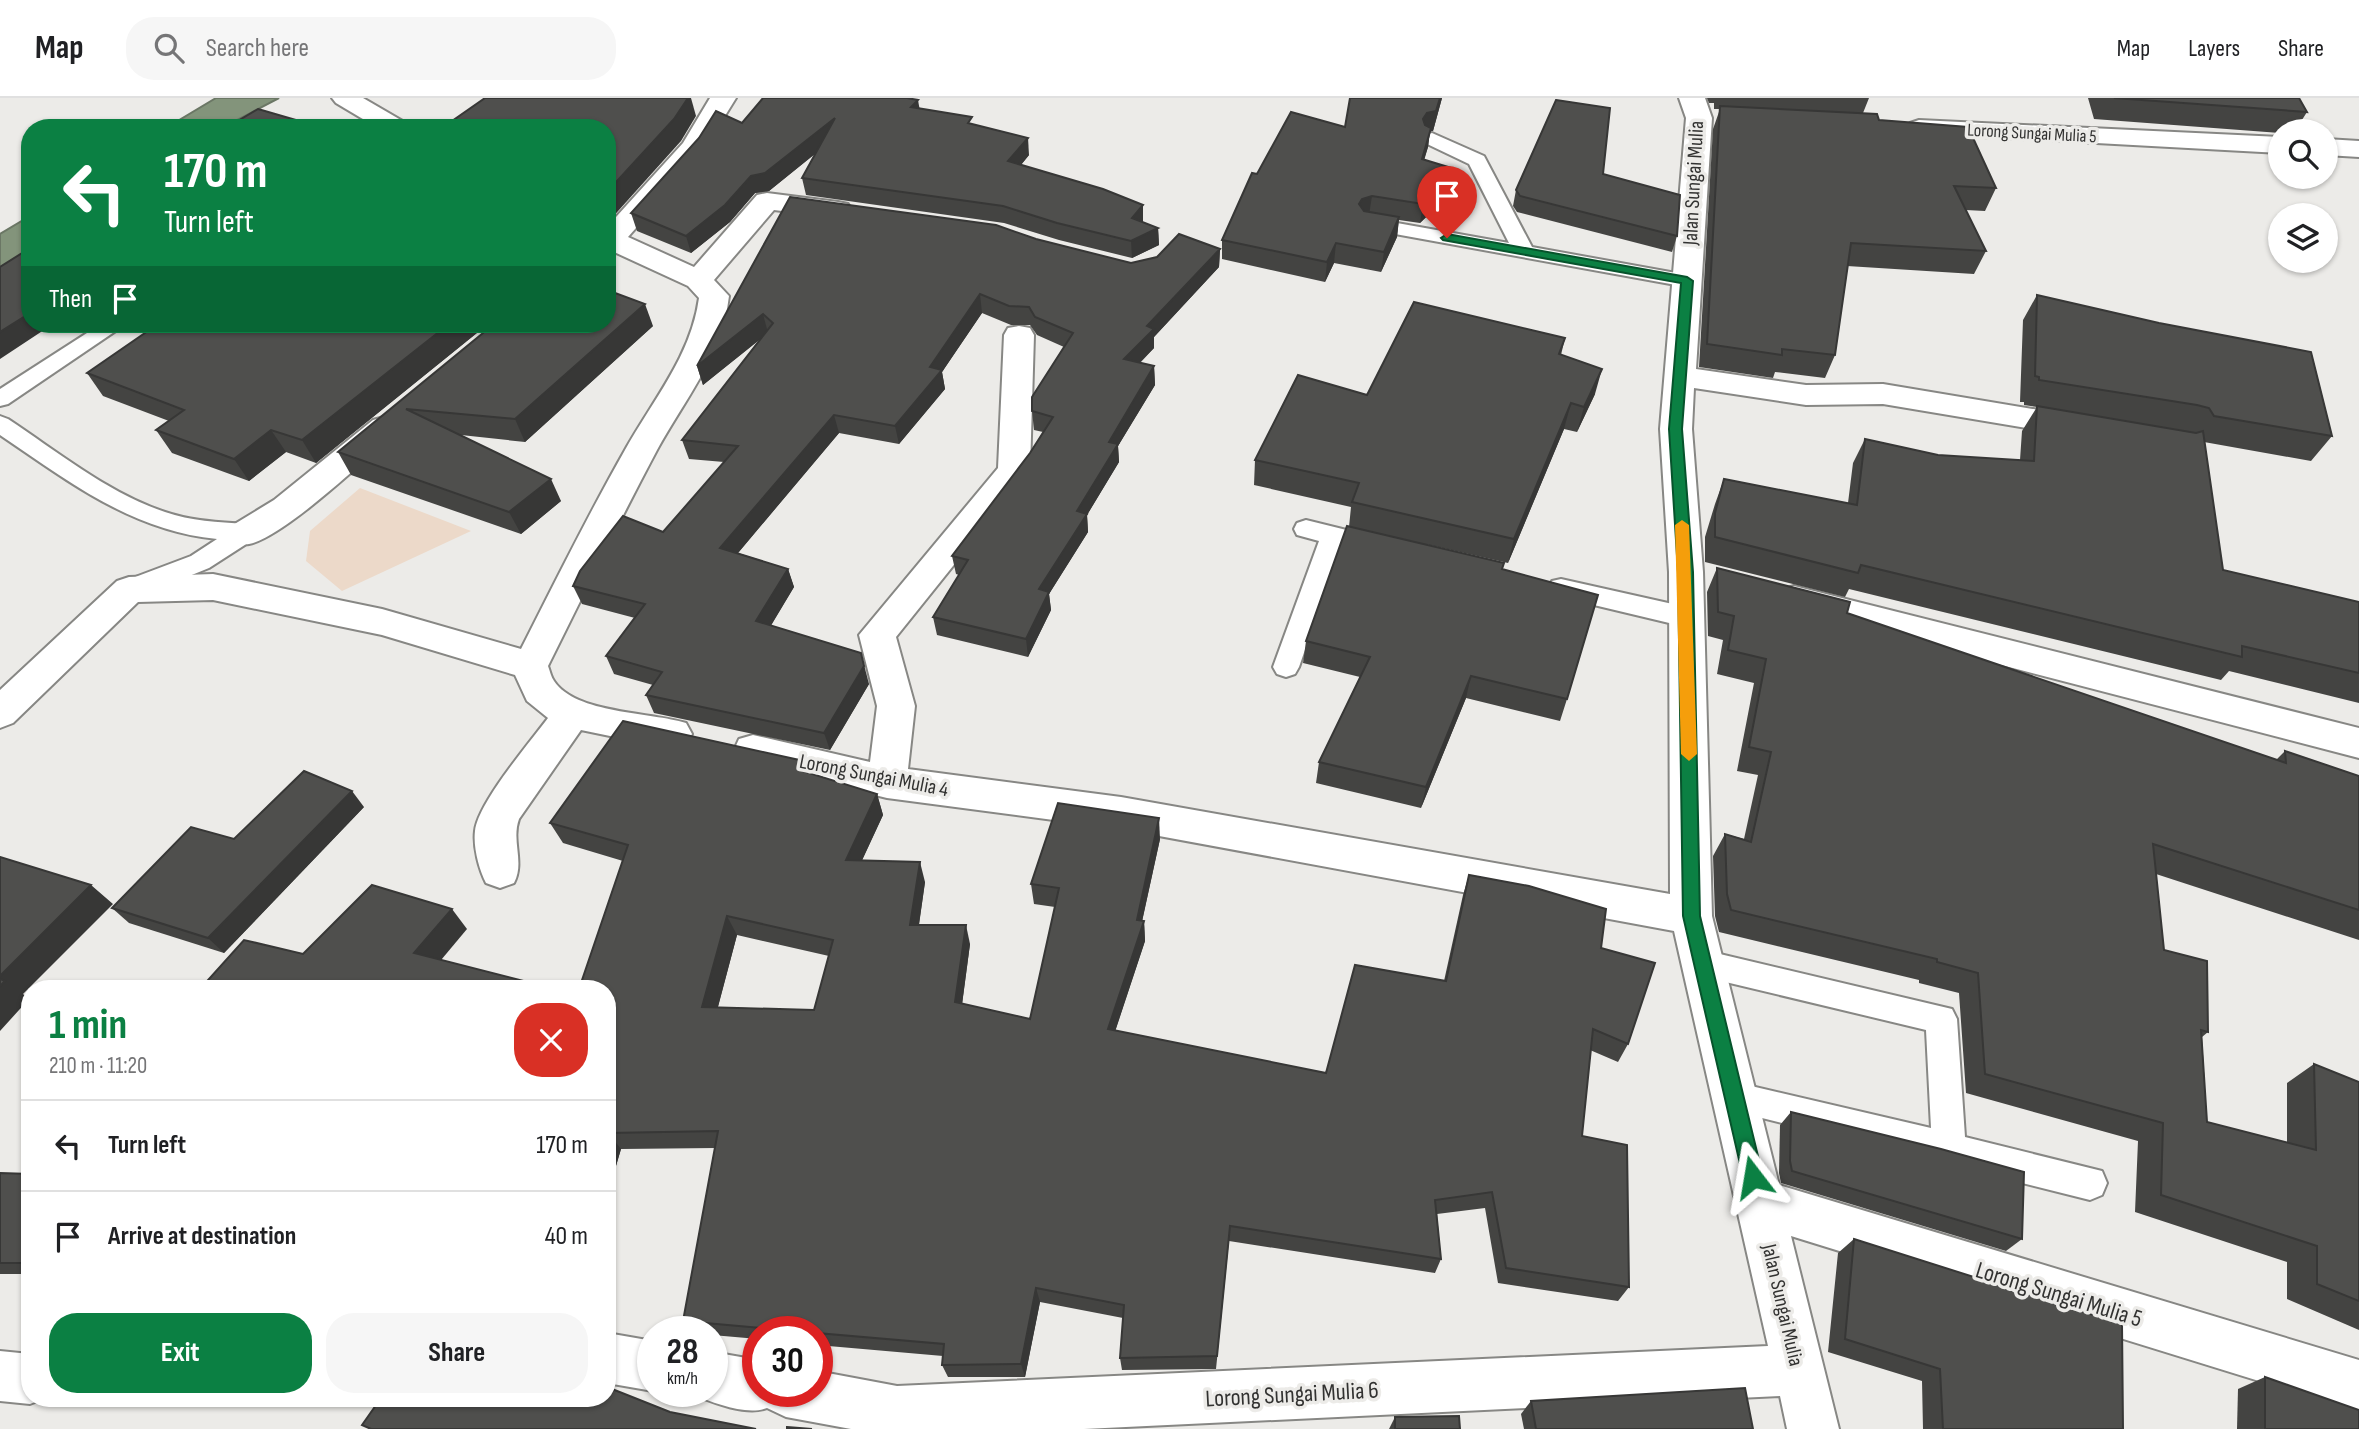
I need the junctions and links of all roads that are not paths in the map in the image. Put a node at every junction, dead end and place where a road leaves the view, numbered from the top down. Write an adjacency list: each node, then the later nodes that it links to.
1 (345, 98): 4 (street)
2 (723, 98): 12 (street)
3 (1706, 112): 16 (street, Jalan Sungai Mulia)
4 (381, 119)
5 (1893, 127): 7 (street, Lorong Sungai Mulia 5)
6 (1432, 139): 14 (lane)
7 (2268, 144)
8 (2338, 148): 9 (street)
9 (2359, 149)
10 (869, 214): 15 (street)
11 (1369, 224): 14 (lane)
12 (616, 233)
13 (616, 244): 15 (street)
14 (1524, 251): 16 (lane)
15 (698, 280): 32 (street)
16 (1687, 281): 19 (street, Jalan Sungai Mulia)
17 (101, 333): 20 (lane)
18 (1019, 335): 37 (street)
19 (1680, 376): 23 (street); 31 (street, Jalan Sungai Mulia)
20 (0, 399)
21 (403, 412): 25 (street)
22 (0, 424): 25 (lane)
23 (2111, 433)
24 (1306, 530): 26 (lane)
25 (245, 533): 29 (lane)
26 (1333, 536): 27 (lane); 33 (lane)
27 (1400, 551)
28 (1535, 582): 31 (lane)
29 (128, 590): 32 (street); 35 (street)
30 (1766, 592): 36 (street)
31 (1686, 617): 39 (street, Jalan Sungai Mulia)
32 (530, 666): 34 (street, Lorong Sungai Mulia 4)
33 (1286, 667)
34 (573, 712): 37 (street, Lorong Sungai Mulia 4); 38 (street)
35 (0, 713)
36 (2359, 743)
37 (887, 782): 39 (street, Lorong Sungai Mulia 4)
38 (500, 871)
39 (1691, 916): 40 (street, Jalan Sungai Mulia)
40 (1703, 964): 41 (street, Jalan Sungai Mulia); 42 (lane)
41 (1734, 1097): 42 (lane); 44 (street, Jalan Sungai Mulia)
42 (1949, 1150): 43 (lane)
43 (2090, 1183)
44 (1760, 1203): 47 (street, Jalan Sungai Mulia); 50 (street, Lorong Sungai Mulia 5)
45 (616, 1360): 46 (street)
46 (637, 1363)
47 (1798, 1370): 51 (street, Lorong Sungai Mulia 6); 52 (street, Jalan Sungai Mulia)
48 (0, 1376): 49 (street)
49 (21, 1378)
50 (2359, 1385)
51 (833, 1400)
52 (1812, 1429)

